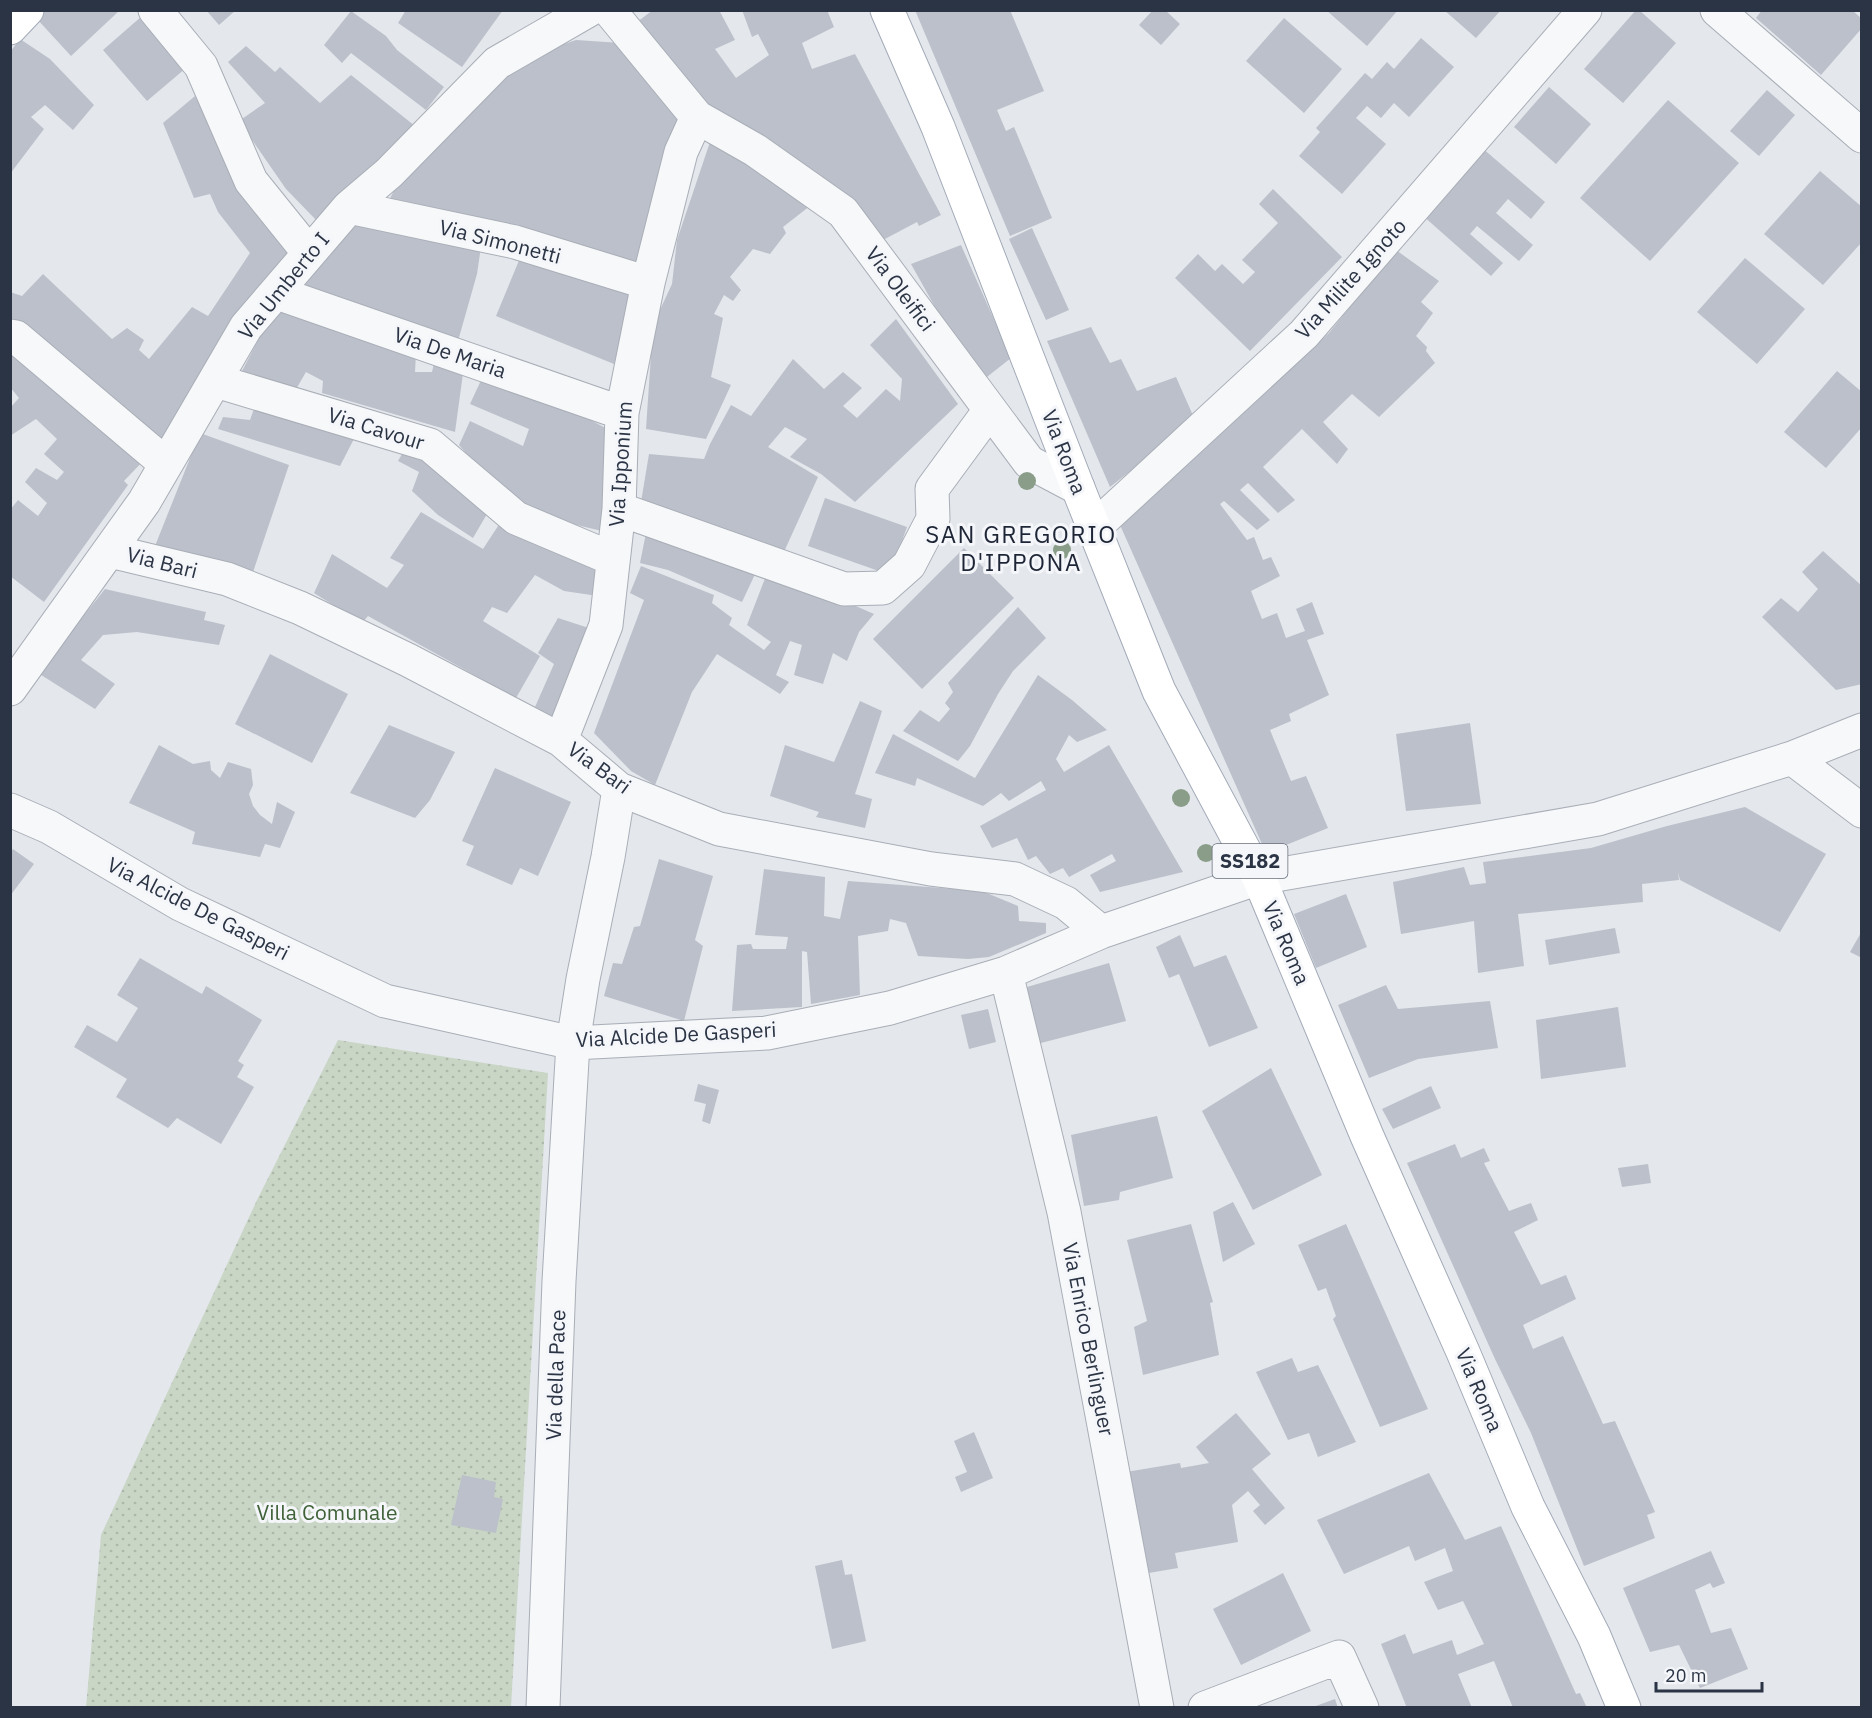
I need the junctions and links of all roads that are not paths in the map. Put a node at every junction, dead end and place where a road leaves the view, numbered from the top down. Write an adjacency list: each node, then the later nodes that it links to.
1 (27, 10): 8 (main road)
2 (155, 10): 12 (street)
3 (589, 10): 11 (street, Via Umberto I)
4 (609, 10): 9 (street)
5 (887, 10): 20 (main road, Via Roma / SS182)
6 (1585, 10): 22 (street, Via Milite Ignoto)
7 (1717, 10): 10 (street)
8 (10, 28)
9 (697, 117): 13 (street, Via Ipponium); 17 (street, Via Oleifici)
10 (1862, 136)
11 (349, 207): 12 (street, Via Umberto I); 13 (street, Via Simonetti)
12 (309, 254): 14 (street, Via Umberto I)
13 (648, 283): 18 (street, Via Ipponium)
14 (277, 293): 16 (street, Via Umberto I); 18 (street, Via De Maria)
15 (10, 336): 19 (street)
16 (216, 381): 19 (street, Via Umberto I); 24 (street, Via Cavour)
17 (990, 410): 20 (street, Via Oleifici); 21 (street)
18 (622, 412): 21 (street, Via Ipponium)
19 (166, 464): 23 (street, Via Umberto I)
20 (1078, 488): 22 (main road, Via Roma / SS182)
21 (619, 509): 24 (street, Via Ipponium)
22 (1095, 527): 32 (main road, Via Roma / SS182)
23 (110, 551): 25 (street, Via Umberto I); 27 (street, Via Bari)
24 (613, 559): 27 (street, Via Ipponium)
25 (10, 688)
26 (1862, 730): 28 (street, Via Alcide De Gasperi)
27 (561, 740): 29 (street, Via Bari)
28 (1792, 758): 31 (street); 32 (street, Via Alcide De Gasperi)
29 (619, 789): 33 (street, Via Bari); 35 (street, Via della Pace)
30 (10, 810): 35 (street, Via Alcide De Gasperi)
31 (1862, 811)
32 (1259, 878): 33 (street, Via Alcide De Gasperi); 40 (main road, Via Roma / SS182)
33 (1101, 932): 34 (street, Via Alcide De Gasperi)
34 (1006, 973): 35 (street, Via Alcide De Gasperi); 37 (street, Via Enrico Berlinguer)
35 (573, 1043): 36 (street, Via della Pace)
36 (543, 1707)
37 (1157, 1707)
38 (1205, 1707): 39 (street)
39 (1362, 1707)
40 (1624, 1707)

